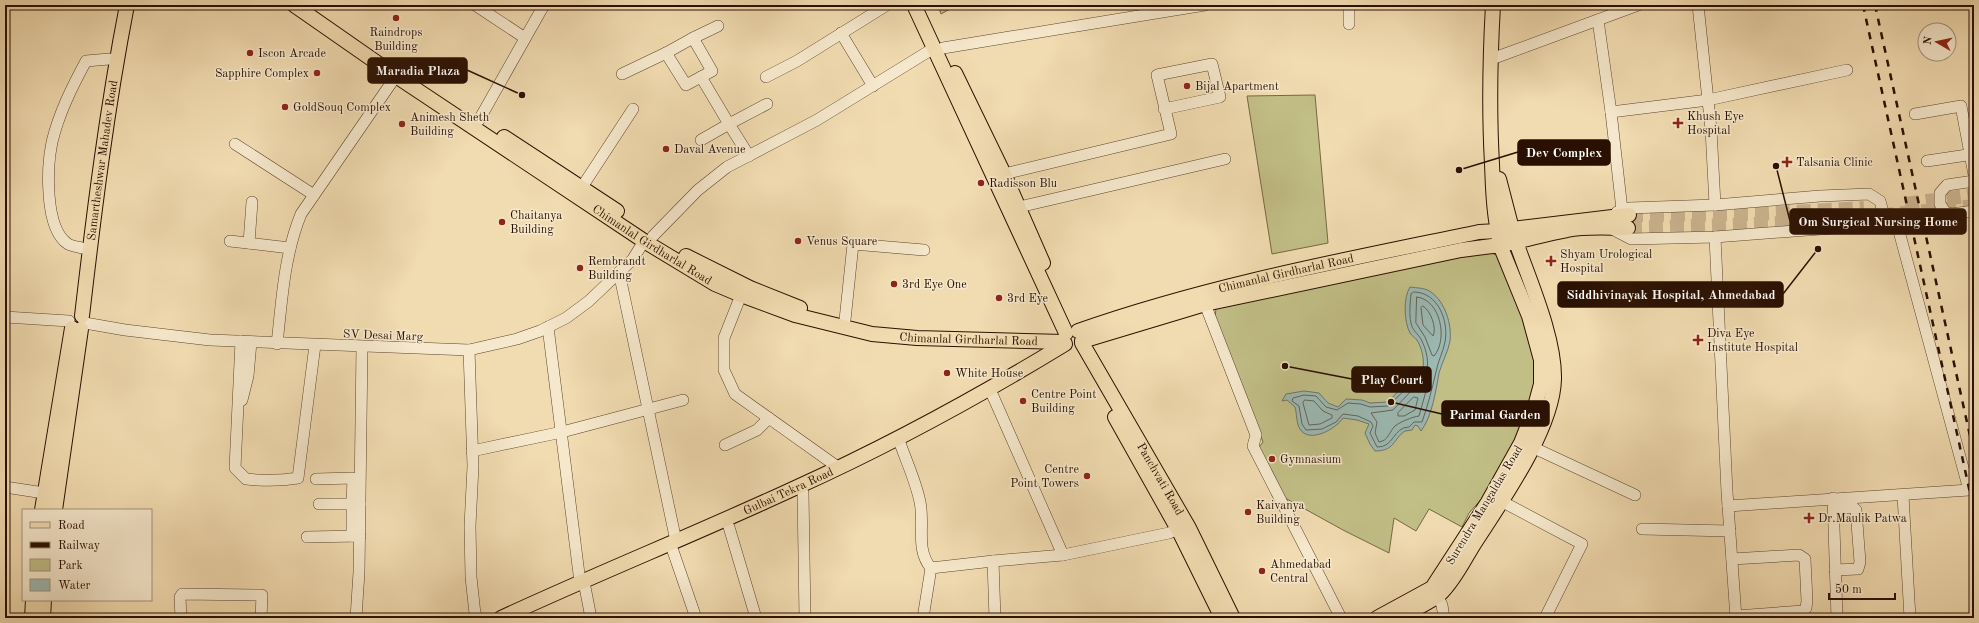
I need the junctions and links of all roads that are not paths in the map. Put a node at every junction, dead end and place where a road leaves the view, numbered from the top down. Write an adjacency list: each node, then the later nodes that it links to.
1 (120, 5): 25 (main road, Samartheshwar Mahadev Road)
2 (127, 5): 72 (main road, Samartheshwar Mahadev Road)
3 (294, 5): 28 (main road, Chimanlal Girdharlal Road)
4 (311, 5): 38 (main road, Chimanlal Girdharlal Road)
5 (476, 5): 20 (street)
6 (544, 5): 20 (street)
7 (887, 5): 19 (street)
8 (914, 5): 22 (main road)
9 (925, 5): 22 (main road)
10 (1205, 5): 22 (street)
11 (1349, 5): 17 (street)
12 (1493, 5): 57 (main road)
13 (1500, 5): 24 (main road, Surendra Mangaldas Road)
14 (1638, 5): 16 (street)
15 (1698, 5): 32 (street)
16 (1598, 20): 24 (street); 36 (street)
17 (1349, 24)
18 (718, 26): 21 (street)
19 (841, 33): 29 (street); 31 (street)
20 (525, 38): 38 (street)
21 (693, 38): 23 (street); 30 (street)
22 (938, 48): 31 (street, SV Desai Marg); 46 (main road); 74 (main road)
23 (666, 53): 27 (street); 30 (street)
24 (1497, 57): 58 (main road, Surendra Mangaldas Road)
25 (109, 59): 64 (main road, Samartheshwar Mahadev Road); 64 (street)
26 (1847, 70): 32 (street)
27 (622, 74)
28 (396, 76): 50 (street); 60 (main road, Chimanlal Girdharlal Road)
29 (766, 77)
30 (701, 78): 39 (street)
31 (873, 86): 43 (street, SV Desai Marg)
32 (1708, 100): 36 (street); 52 (street)
33 (767, 104): 39 (street)
34 (633, 109): 49 (street)
35 (1164, 109): 35 (street); 46 (street)
36 (1610, 112): 55 (street)
37 (1915, 114): 42 (street)
38 (479, 120): 49 (main road, Chimanlal Girdharlal Road)
39 (729, 124): 40 (street); 43 (street)
40 (702, 140)
41 (235, 144): 50 (street)
42 (1972, 154): 45 (street); 47 (street)
43 (749, 156): 60 (street, SV Desai Marg)
44 (1225, 160): 53 (street)
45 (1927, 162)
46 (1004, 174): 53 (main road)
47 (1974, 175)
48 (1974, 181): 54 (street)
49 (582, 187): 60 (main road, Chimanlal Girdharlal Road)
50 (314, 195): 65 (street)
51 (252, 202): 62 (street)
52 (1715, 205): 55 (street); 59 (street)
53 (1019, 207): 74 (main road)
54 (1974, 211)
55 (1619, 219): 58 (main road); 59 (street)
56 (1897, 224): 96 (street)
57 (1498, 231): 58 (main road, Chimanlal Girdharlal Road); 63 (main road, Surendra Mangaldas Road); 74 (main road, Chimanlal Girdharlal Road)
58 (1514, 236): 63 (main road, Chimanlal Girdharlal Road); 87 (main road, Surendra Mangaldas Road)
59 (1715, 237): 101 (street)
60 (649, 239): 67 (street, SV Desai Marg); 68 (main road, Chimanlal Girdharlal Road); 71 (main road, Chimanlal Girdharlal Road)
61 (230, 241): 62 (street)
62 (249, 243): 65 (street)
63 (1500, 245): 69 (main road, Chimanlal Girdharlal Road); 117 (main road, Surendra Mangaldas Road)
64 (82, 248): 72 (main road, Samartheshwar Mahadev Road)
65 (290, 248): 76 (street)
66 (924, 250): 71 (street)
67 (619, 272): 73 (street, SV Desai Marg); 82 (street)
68 (741, 295): 74 (main road, Chimanlal Girdharlal Road); 83 (street)
69 (1205, 304): 74 (main road, Chimanlal Girdharlal Road); 137 (street)
70 (5, 317): 72 (street, SV Desai Marg)
71 (845, 320): 74 (main road, Chimanlal Girdharlal Road)
72 (77, 322): 75 (street, SV Desai Marg); 93 (main road); 103 (main road)
73 (548, 327): 79 (street, SV Desai Marg); 84 (street)
74 (1072, 340): 80 (main road, Gulbai Tekra Road); 89 (main road, Gulbai Tekra Road); 105 (main road, Panchvati Road); 136 (main road, Panchvati Road)
75 (246, 341): 76 (street, SV Desai Marg); 77 (street)
76 (277, 344): 77 (street, SV Desai Marg)
77 (315, 345): 78 (street, SV Desai Marg)
78 (362, 347): 79 (street, SV Desai Marg); 90 (street)
79 (469, 350): 88 (street)
80 (992, 394): 85 (main road, Gulbai Tekra Road); 111 (street)
81 (683, 400): 82 (street)
82 (648, 408): 84 (street); 110 (street)
83 (769, 418): 86 (street); 89 (street)
84 (562, 432): 88 (street); 116 (street)
85 (900, 443): 94 (main road, Gulbai Tekra Road); 114 (street)
86 (725, 445)
87 (1532, 447): 95 (street); 97 (main road, Surendra Mangaldas Road)
88 (472, 451): 126 (street)
89 (839, 468): 110 (main road, Gulbai Tekra Road)
90 (357, 478): 91 (street); 100 (street)
91 (316, 479)
92 (5, 487): 93 (street)
93 (44, 493): 102 (main road)
94 (803, 493): 104 (main road, Gulbai Tekra Road); 132 (street)
95 (1635, 495)
96 (1903, 495): 98 (street); 144 (street)
97 (1501, 501): 117 (main road, Surendra Mangaldas Road); 142 (street)
98 (1833, 503): 101 (street); 115 (street); 115 (street)
99 (319, 504): 100 (street)
100 (355, 506): 108 (street)
101 (1728, 506): 107 (street)
102 (42, 509)
103 (55, 509)
104 (729, 527): 110 (main road, Gulbai Tekra Road); 131 (street)
105 (1178, 529): 111 (street); 135 (main road, Panchvati Road)
106 (1642, 529): 107 (street)
107 (1730, 531): 112 (street)
108 (356, 536): 109 (street); 125 (street)
109 (307, 537)
110 (674, 546): 116 (main road, Gulbai Tekra Road); 130 (street)
111 (1063, 555): 113 (street)
112 (1732, 559): 120 (street); 120 (street)
113 (993, 560): 114 (street); 134 (street)
114 (931, 568): 133 (street)
115 (1835, 570): 143 (street)
116 (582, 584): 127 (main road, Gulbai Tekra Road); 128 (main road, Gulbai Tekra Road); 129 (street)
117 (1430, 594): 138 (main road, Surendra Mangaldas Road); 139 (main road, Surendra Mangaldas Road); 140 (street); 141 (street)
118 (33, 601): 121 (main road)
119 (44, 601): 122 (main road)
120 (1736, 617)
121 (32, 618)
122 (43, 618)
123 (181, 618): 124 (street)
124 (261, 618)
125 (356, 618)
126 (479, 618)
127 (501, 618)
128 (519, 618)
129 (591, 618)
130 (696, 618)
131 (756, 618)
132 (805, 618)
133 (923, 618)
134 (995, 618)
135 (1222, 618)
136 (1233, 618)
137 (1341, 618)
138 (1377, 618)
139 (1398, 618)
140 (1437, 618)
141 (1444, 618)
142 (1545, 618)
143 (1837, 618)
144 (1910, 618)

